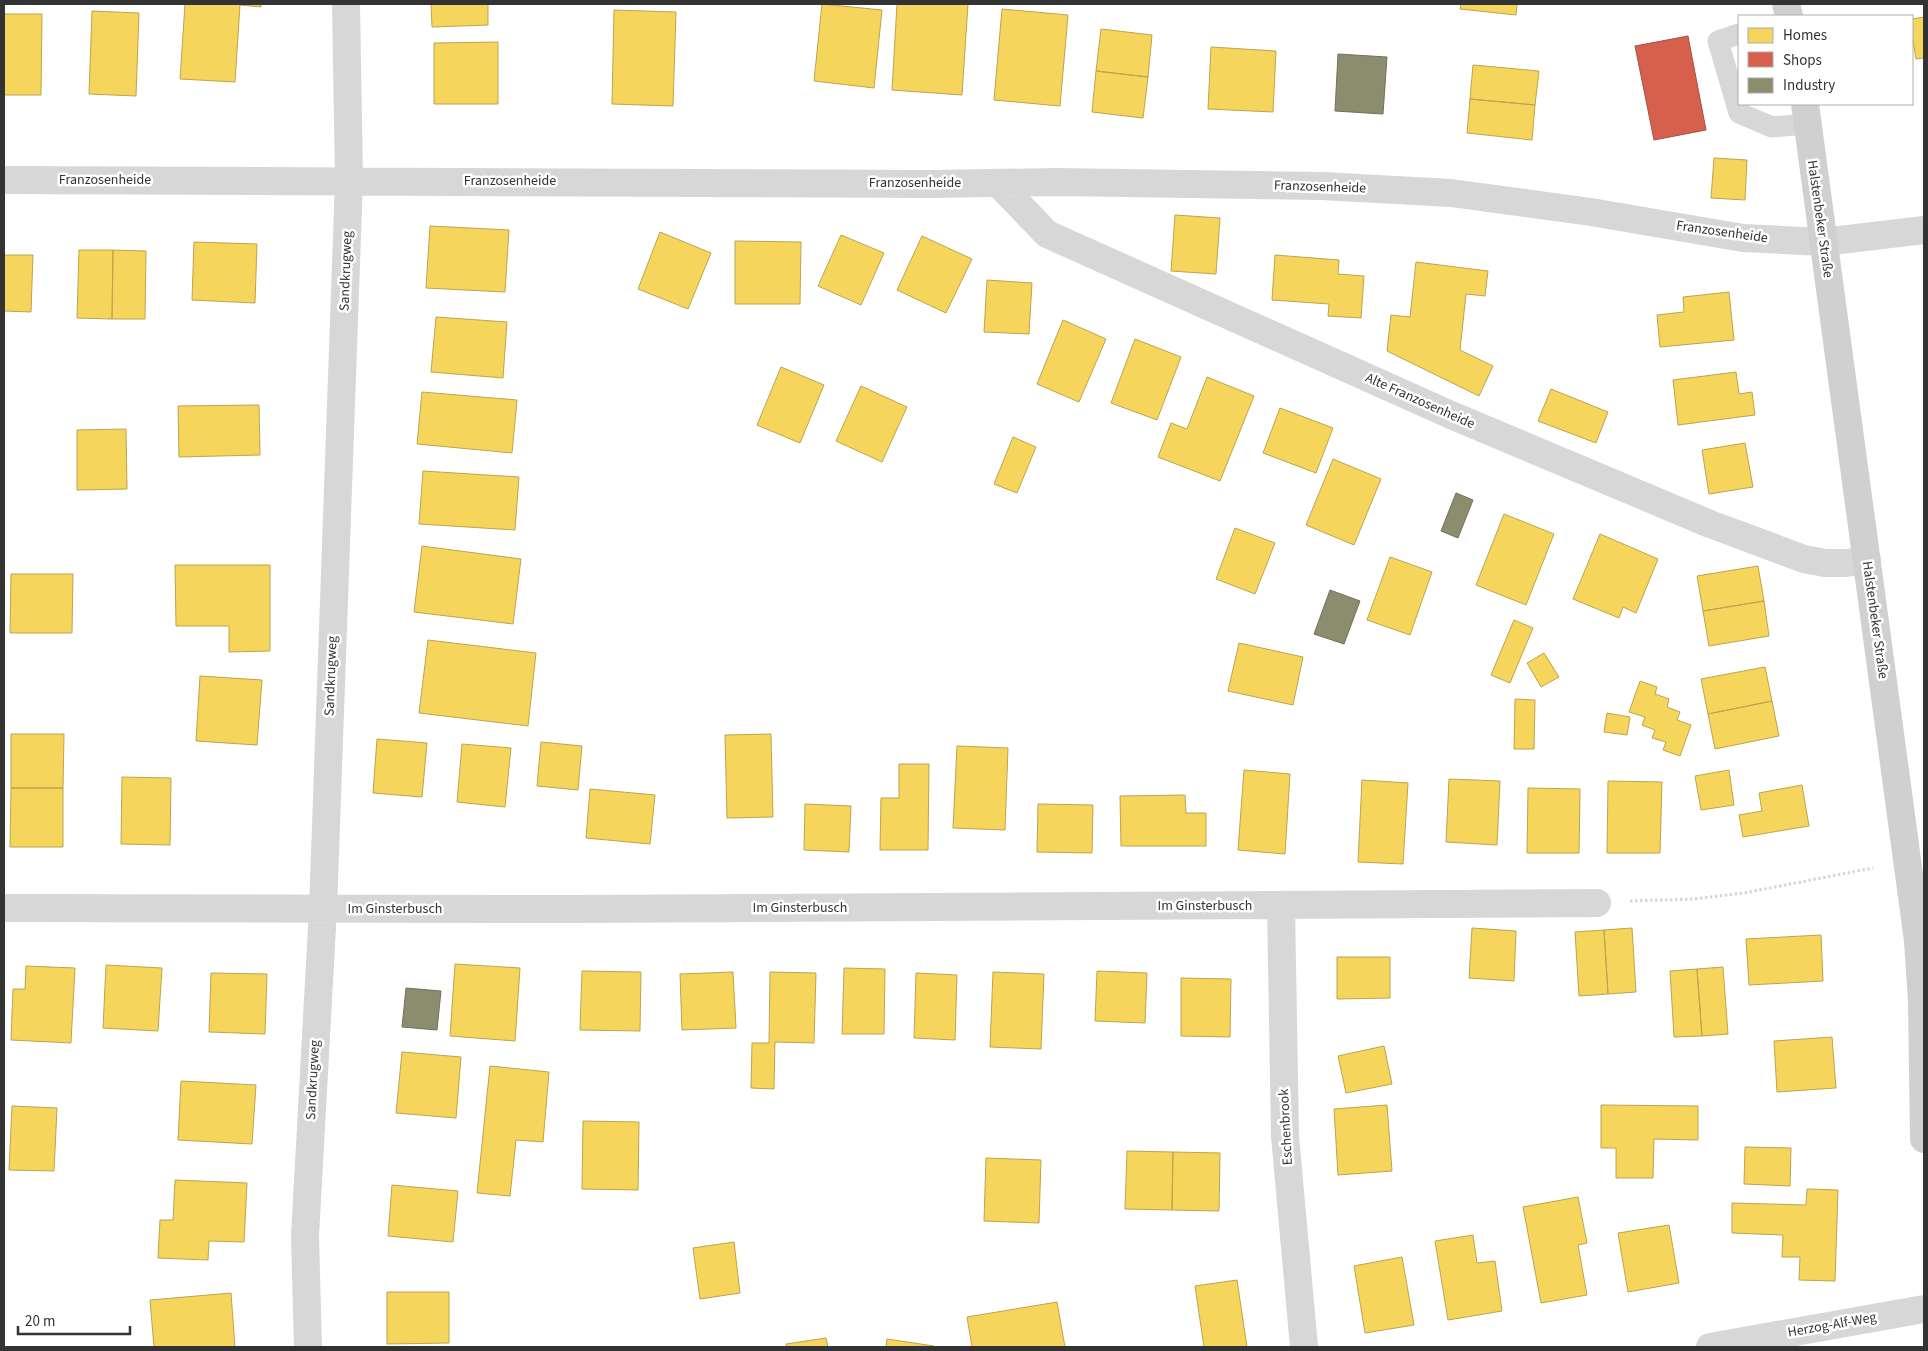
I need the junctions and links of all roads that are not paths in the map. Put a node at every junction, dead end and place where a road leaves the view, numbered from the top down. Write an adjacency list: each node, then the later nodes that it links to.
1 (346, 4): 5 (street, Sandkrugweg)
2 (1738, 34): 3 (lane)
3 (1806, 114): 8 (street, Halstenbeker Straße)
4 (4, 180): 5 (street, Franzosenheide)
5 (350, 180): 6 (street, Franzosenheide); 13 (street, Sandkrugweg)
6 (998, 183): 8 (street, Franzosenheide); 9 (street, Alte Franzosenheide)
7 (1924, 230): 8 (street, Franzosenheide)
8 (1823, 242): 9 (street, Halstenbeker Straße)
9 (1867, 560): 14 (street, Halstenbeker Straße)
10 (1597, 903): 11 (street, Im Ginsterbusch)
11 (1281, 905): 13 (street, Im Ginsterbusch); 17 (street, Eschenbrook)
12 (4, 908): 13 (street, Im Ginsterbusch)
13 (323, 909): 16 (street, Sandkrugweg)
14 (1924, 1139)
15 (1924, 1309): 18 (street, Herzog-Alf-Weg)
16 (308, 1347)
17 (1304, 1347)
18 (1710, 1347)

